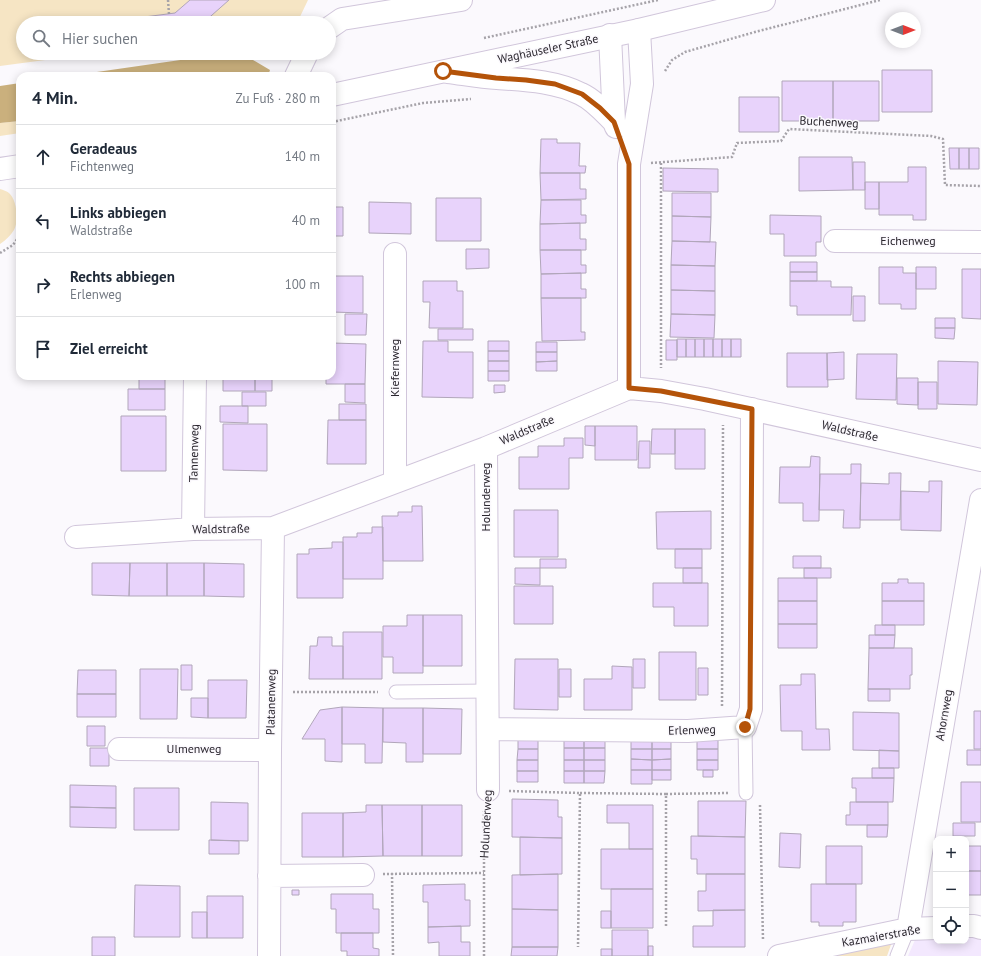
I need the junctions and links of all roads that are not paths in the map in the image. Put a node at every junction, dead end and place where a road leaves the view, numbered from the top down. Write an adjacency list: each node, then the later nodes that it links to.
1 (461, 0): 3 (street)
2 (764, 0): 4 (street, Waghäuseler Straße)
3 (336, 23)
4 (639, 30): 5 (street, Waghäuseler Straße); 11 (street)
5 (610, 35): 7 (street, Waghäuseler Straße); 10 (street)
6 (304, 60): 8 (street)
7 (443, 71): 9 (street, Waghäuseler Straße); 10 (street)
8 (298, 72)
9 (336, 94)
10 (614, 122): 11 (street)
11 (639, 163): 18 (street)
12 (16, 166): 13 (street)
13 (0, 168)
14 (835, 241): 15 (street, Eichenweg)
15 (981, 242)
16 (395, 254): 22 (street, Kiefernweg)
17 (195, 380): 25 (street, Tannenweg)
18 (629, 388): 19 (street, Waldstraße); 20 (street, Waldstraße)
19 (752, 409): 21 (street, Waldstraße); 29 (street)
20 (486, 448): 22 (street, Waldstraße); 27 (street, Holunderweg)
21 (981, 460)
22 (395, 481): 24 (street, Waldstraße)
23 (981, 500): 40 (street, Ahornweg)
24 (273, 528): 25 (street, Waldstraße); 32 (street, Platanenweg)
25 (193, 530): 26 (street, Waldstraße)
26 (76, 537)
27 (488, 691): 28 (lane); 30 (street, Holunderweg)
28 (396, 692)
29 (745, 727): 30 (street, Erlenweg); 34 (lane)
30 (488, 729): 33 (street, Holunderweg)
31 (119, 749): 32 (street, Ulmenweg)
32 (270, 750): 36 (street, Platanenweg)
33 (488, 790)
34 (746, 793)
35 (363, 875): 36 (street)
36 (269, 876): 41 (street, Platanenweg)
37 (969, 926): 39 (street)
38 (933, 928): 40 (street, Kazmaierstraße)
39 (981, 928)
40 (908, 929): 42 (street, Kazmaierstraße); 43 (lane)
41 (269, 956)
42 (779, 956)
43 (897, 956)

